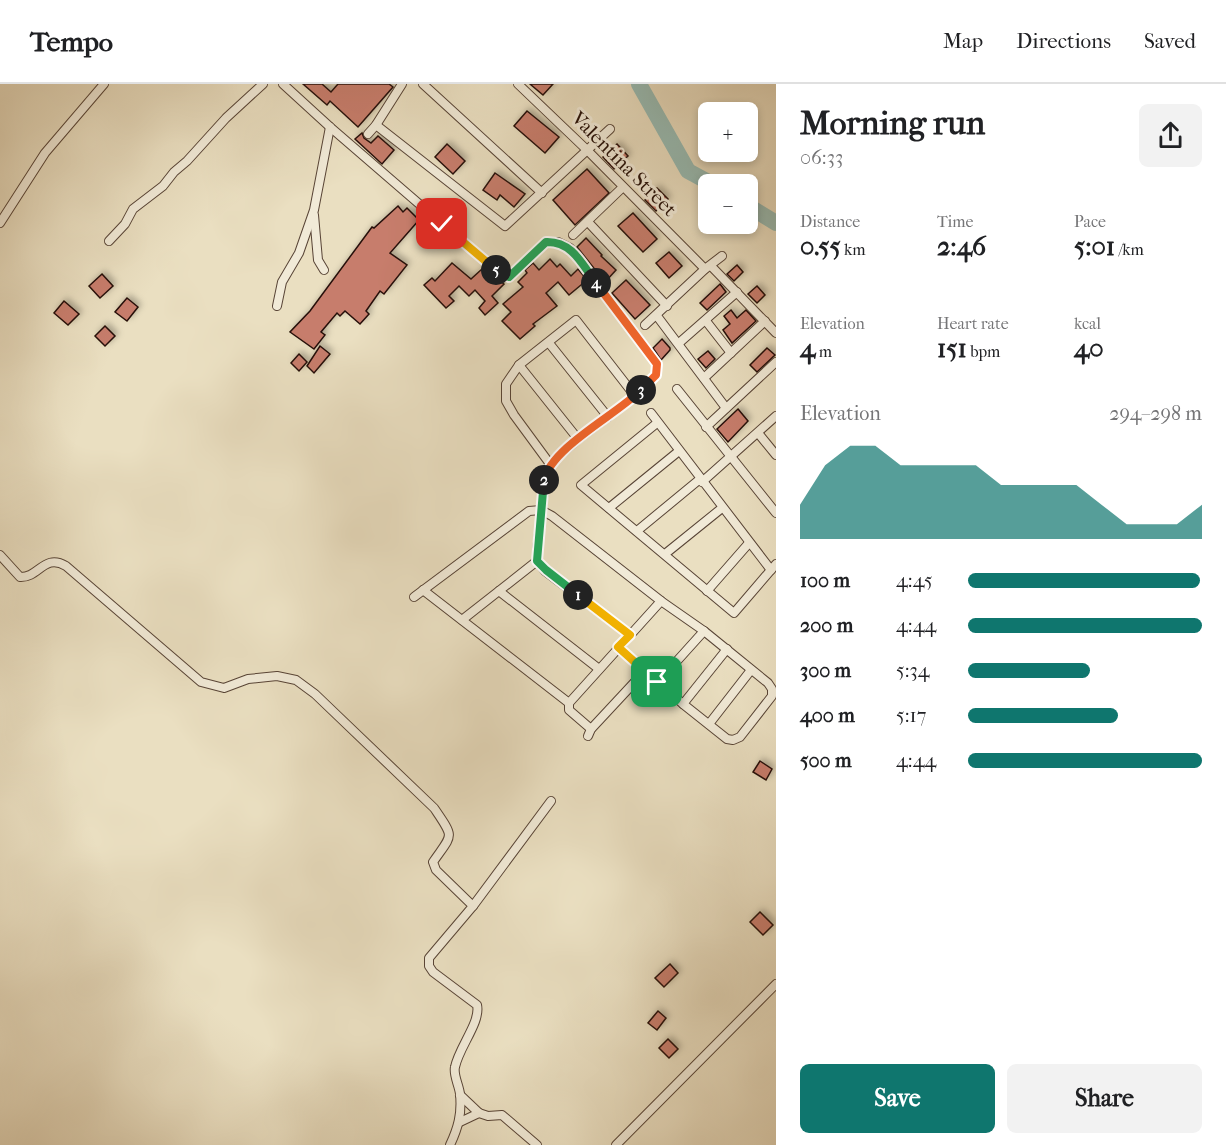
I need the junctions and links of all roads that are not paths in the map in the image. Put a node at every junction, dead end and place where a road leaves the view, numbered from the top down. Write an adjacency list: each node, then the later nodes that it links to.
1 (104, 84): 16 (street)
2 (263, 84): 18 (street)
3 (283, 84): 8 (street)
4 (402, 84): 7 (street)
5 (423, 84): 13 (street)
6 (518, 84): 11 (street, Valentina Street)
7 (376, 125): 10 (street); 13 (street)
8 (330, 127): 14 (street); 37 (street)
9 (610, 129): 11 (street)
10 (368, 134)
11 (587, 150): 12 (street, Valentina Street); 13 (street)
12 (623, 187): 15 (street); 20 (street, Valentina Street)
13 (542, 193)
14 (314, 210): 21 (street); 23 (street)
15 (588, 222): 17 (street); 24 (street)
16 (0, 223)
17 (573, 235)
18 (109, 241)
19 (723, 256): 20 (street)
20 (708, 267): 22 (street, Valentina Street); 24 (street)
21 (324, 270)
22 (737, 292): 26 (street); 27 (street, Valentina Street)
23 (277, 306)
24 (667, 306): 25 (street)
25 (657, 316): 28 (street); 31 (street)
26 (706, 321): 31 (street); 32 (street)
27 (765, 321): 29 (street, Valentina Street); 32 (street)
28 (645, 325)
29 (776, 333)
30 (549, 343): 34 (street); 37 (street); 41 (street)
31 (679, 343): 35 (street)
32 (731, 353): 35 (street)
33 (776, 362): 38 (street)
34 (519, 364): 45 (street); 49 (street)
35 (704, 378): 38 (street)
36 (677, 389): 43 (street)
37 (635, 396): 41 (street)
38 (726, 408): 43 (street)
39 (651, 413): 42 (street)
40 (776, 416): 44 (street)
41 (608, 417): 45 (street)
42 (657, 423): 46 (street); 51 (street)
43 (706, 426): 48 (street)
44 (758, 433): 47 (street); 48 (street)
45 (579, 439): 49 (street)
46 (679, 451): 50 (street); 51 (street)
47 (776, 455)
48 (730, 458): 50 (street); 54 (street)
49 (550, 464): 53 (street)
50 (701, 481): 52 (street); 55 (street)
51 (609, 508): 55 (street)
52 (722, 508): 56 (street); 57 (street)
53 (541, 510): 59 (street); 61 (street); 65 (street)
54 (776, 513)
55 (637, 531): 57 (street)
56 (749, 543): 60 (street); 63 (street)
57 (665, 554): 63 (street)
58 (0, 555): 79 (street)
59 (537, 561): 62 (street); 68 (street)
60 (773, 567): 63 (street)
61 (423, 590): 64 (street); 66 (street)
62 (499, 591): 66 (street); 71 (street)
63 (707, 591)
64 (414, 597)
65 (661, 601): 67 (street); 68 (street)
66 (462, 620): 75 (street)
67 (704, 631): 70 (street); 74 (street)
68 (630, 635): 69 (street)
69 (618, 647): 71 (street); 73 (street)
70 (727, 649): 72 (street); 76 (street)
71 (599, 669): 75 (street)
72 (751, 670): 77 (street); 77 (street)
73 (645, 671): 74 (street); 75 (street)
74 (657, 682): 76 (street)
75 (569, 703)
76 (683, 704): 77 (street)
77 (709, 724)
78 (551, 801): 79 (street)
79 (473, 906): 81 (street)
80 (776, 984): 86 (street)
81 (460, 1095): 82 (street); 83 (street)
82 (479, 1113): 83 (street); 85 (street)
83 (460, 1122): 84 (street)
84 (450, 1145)
85 (537, 1145)
86 (616, 1145)

